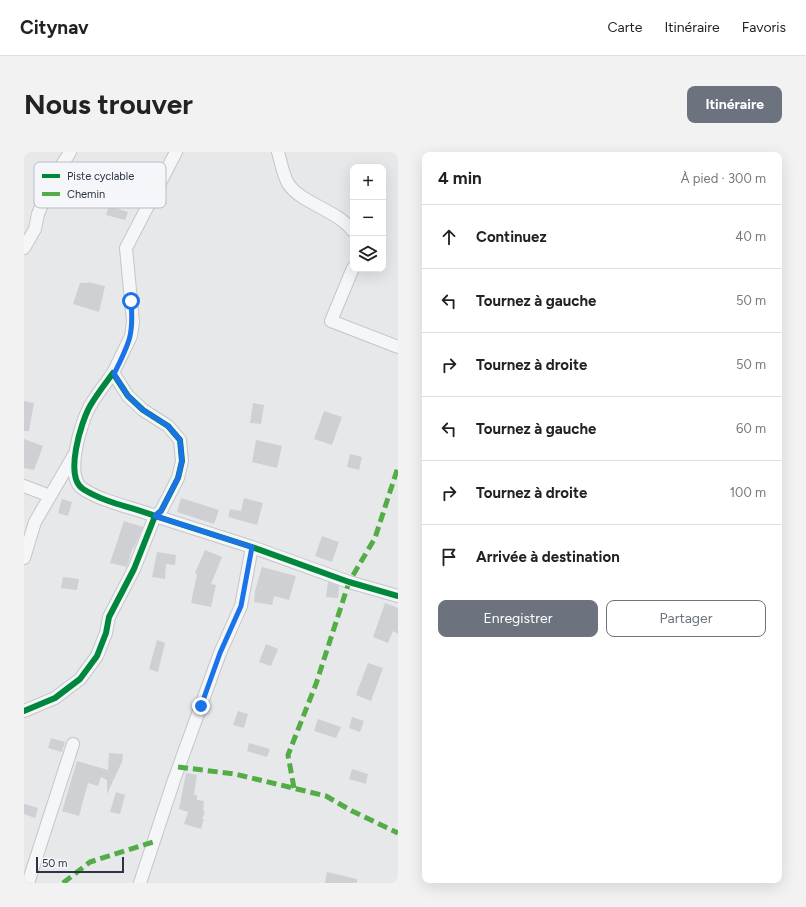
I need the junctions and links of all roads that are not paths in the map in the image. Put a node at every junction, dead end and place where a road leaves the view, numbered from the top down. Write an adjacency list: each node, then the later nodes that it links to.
1 (70, 152): 4 (street)
2 (176, 152): 5 (street)
3 (278, 152): 8 (street)
4 (64, 162)
5 (166, 171)
6 (41, 208): 9 (street)
7 (147, 208): 12 (street)
8 (350, 228)
9 (24, 248)
10 (351, 272): 11 (street)
11 (398, 347)
12 (114, 374): 13 (street); 16 (street)
13 (75, 453): 15 (street); 16 (street)
14 (24, 486): 15 (street)
15 (50, 496): 18 (street)
16 (155, 516): 17 (street); 20 (street)
17 (252, 547): 19 (street); 23 (street)
18 (24, 558)
19 (398, 596)
20 (24, 711)
21 (73, 744): 22 (street)
22 (28, 883)
23 (140, 883)

